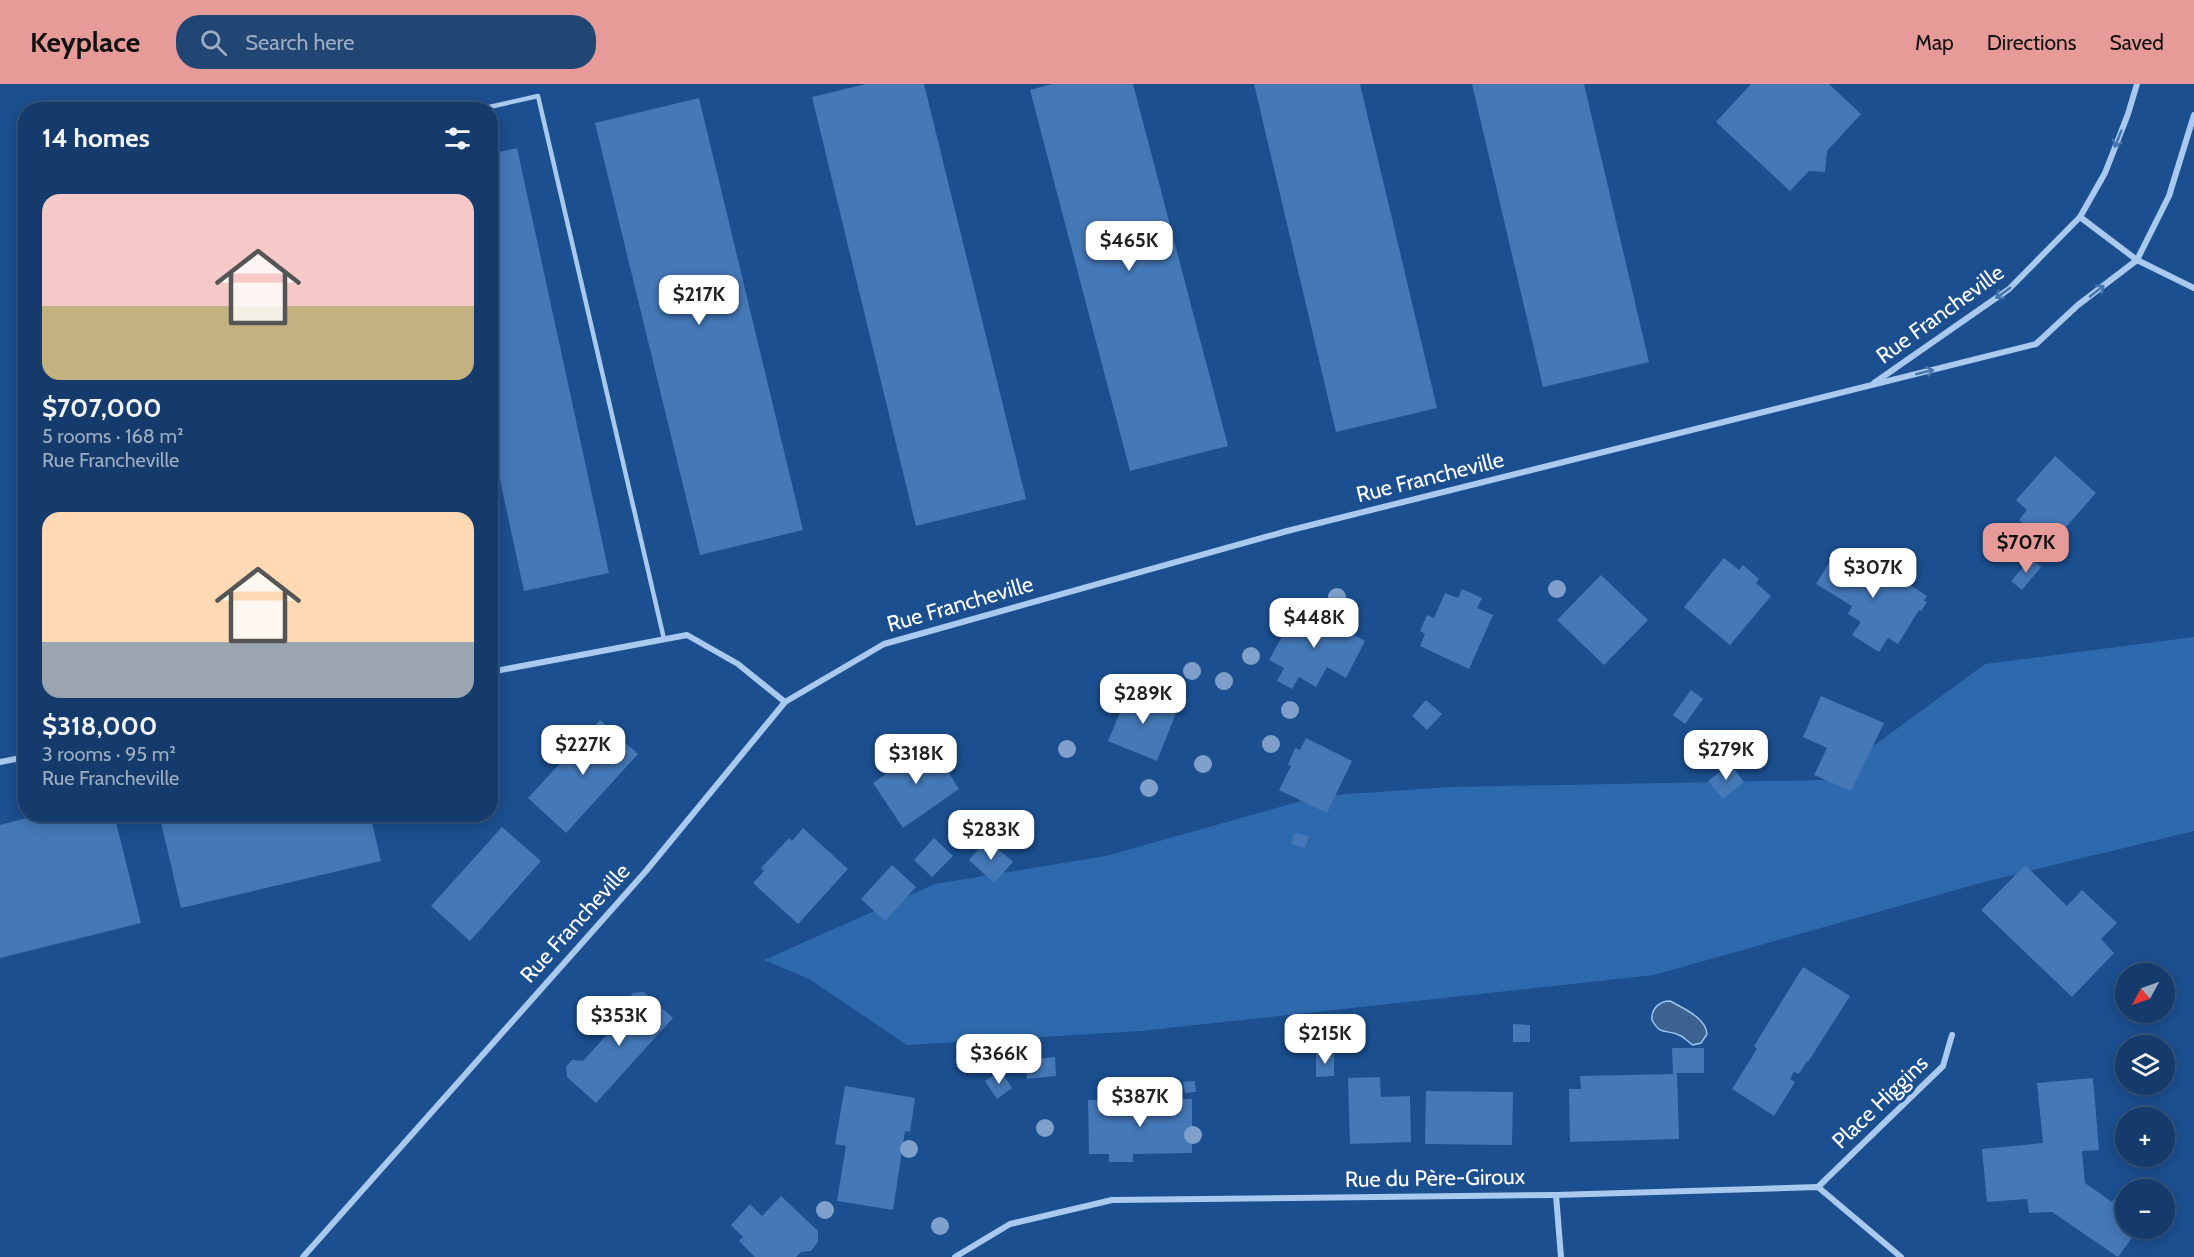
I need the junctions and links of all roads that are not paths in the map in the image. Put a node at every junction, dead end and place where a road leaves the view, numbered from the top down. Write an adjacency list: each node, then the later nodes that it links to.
1 (2137, 84): 4 (street, Rue Francheville, one-way to 4)
2 (498, 105): 8 (lane)
3 (2194, 115): 5 (street, Rue Francheville)
4 (2080, 217): 5 (street); 7 (street, Rue Francheville, one-way to 7)
5 (2137, 260): 6 (street); 7 (street, Rue Francheville, one-way to 5)
6 (2194, 288)
7 (1869, 387): 10 (street, Rue Francheville)
8 (664, 639): 9 (street); 10 (street)
9 (498, 670)
10 (785, 702): 16 (street, Rue Francheville)
11 (18, 759): 12 (street)
12 (0, 762)
13 (1952, 1035): 14 (street, Place Higgins)
14 (1818, 1187): 15 (street, Rue du Père-Giroux); 19 (street)
15 (1556, 1195): 17 (street, Rue du Père-Giroux); 18 (street)
16 (303, 1257)
17 (955, 1257)
18 (1561, 1257)
19 (1901, 1257)

